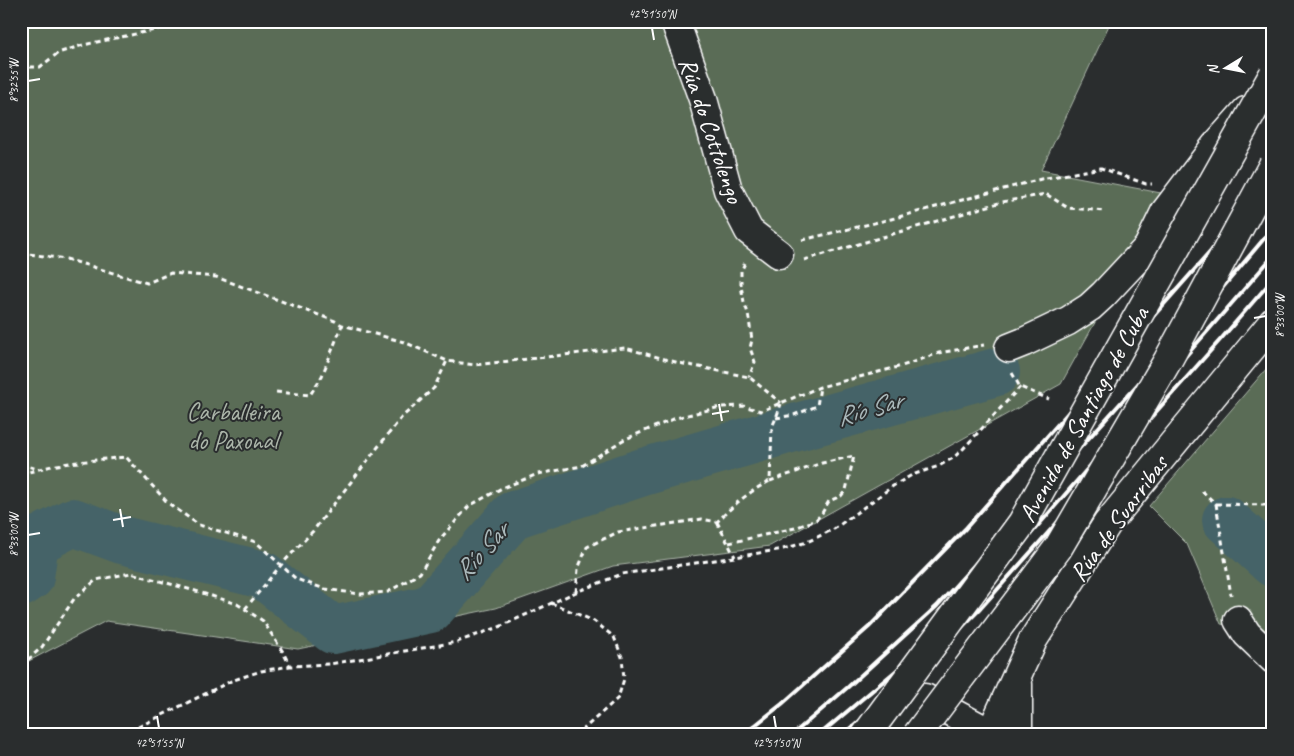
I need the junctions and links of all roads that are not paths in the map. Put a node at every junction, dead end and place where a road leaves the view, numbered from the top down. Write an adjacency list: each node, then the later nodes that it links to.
1 (675, 21): 5 (main road, Rúa do Cottolengo)
2 (1273, 75): 12 (main road, Avenida de Santiago de Cuba, bridge)
3 (1273, 82): 7 (main road)
4 (1273, 165): 14 (main road, Avenida de Santiago de Cuba, bridge)
5 (772, 248)
6 (1273, 322): 10 (main road, Rúa de Suarribas)
7 (1009, 348)
8 (1238, 620): 9 (main road)
9 (1273, 659)
10 (1019, 672): 11 (main road, Rúa de Suarribas); 15 (main road)
11 (991, 734): 13 (main road)
12 (866, 735)
13 (891, 735)
14 (917, 735)
15 (1018, 735)

